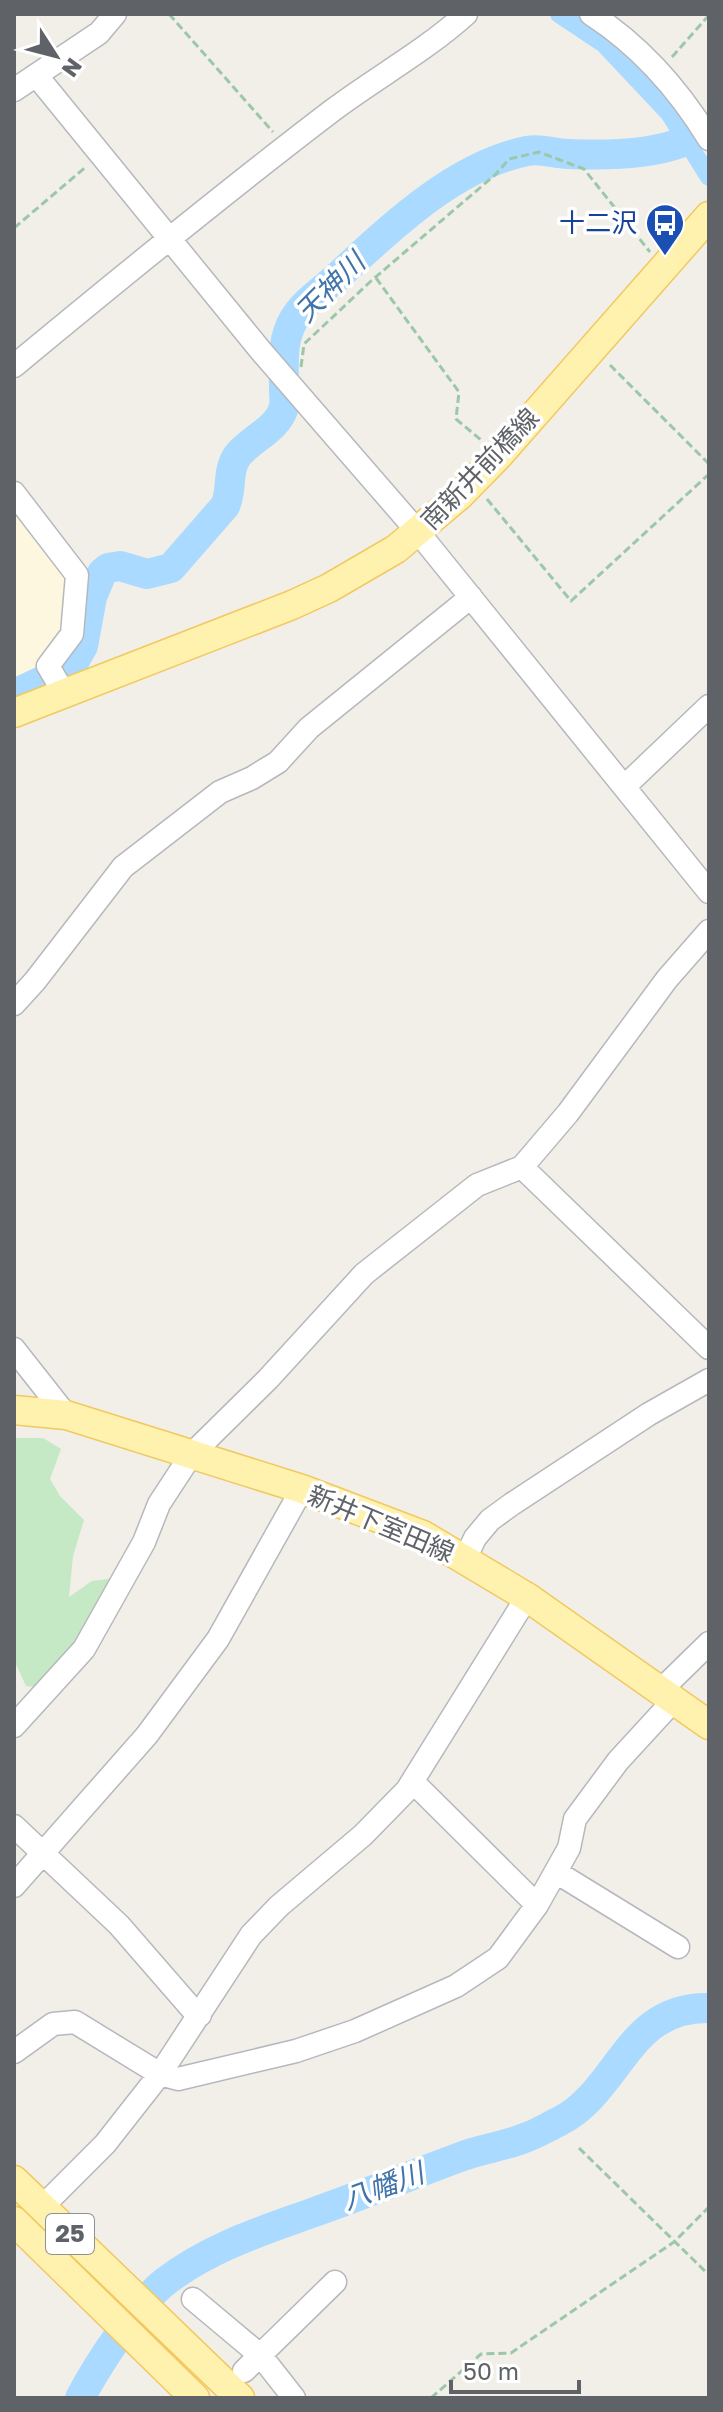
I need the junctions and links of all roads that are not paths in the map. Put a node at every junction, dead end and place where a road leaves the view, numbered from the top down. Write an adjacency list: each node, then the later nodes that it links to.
1 (115, 14): 4 (street)
2 (466, 14): 8 (street)
3 (591, 14): 6 (street)
4 (36, 75): 5 (street); 8 (street)
5 (14, 90)
6 (705, 133)
7 (709, 216): 11 (main road, 南新井前橋線)
8 (168, 238): 9 (street); 11 (street)
9 (14, 366)
10 (14, 493): 13 (street)
11 (418, 532): 12 (street); 13 (main road, 南新井前橋線)
12 (471, 597): 16 (street); 19 (street)
13 (64, 693): 15 (main road, 南新井前橋線)
14 (709, 706): 16 (street)
15 (14, 713)
16 (624, 787): 17 (street)
17 (709, 892)
18 (709, 931): 20 (street)
19 (14, 1004)
20 (522, 1167): 21 (street); 26 (street)
21 (709, 1348)
22 (14, 1349): 25 (street)
23 (709, 1380): 28 (street)
24 (14, 1410): 25 (main road, 新井下室田線)
25 (66, 1415): 26 (main road, 新井下室田線)
26 (191, 1455): 27 (main road, 新井下室田線); 33 (street)
27 (302, 1489): 28 (main road, 新井下室田線); 36 (street)
28 (465, 1559): 29 (main road, 新井下室田線)
29 (527, 1597): 31 (main road, 新井下室田線); 34 (street)
30 (709, 1643): 31 (street)
31 (667, 1696): 32 (main road, 新井下室田線); 37 (street)
32 (709, 1725)
33 (14, 1726)
34 (413, 1782): 39 (street); 41 (street)
35 (14, 1826): 36 (street)
36 (43, 1856): 38 (street); 41 (street)
37 (556, 1872): 39 (street); 40 (street)
38 (14, 1886)
39 (537, 1905): 43 (street)
40 (678, 1947)
41 (200, 2015): 43 (street)
42 (14, 2052): 43 (street)
43 (160, 2074): 44 (street)
44 (25, 2198): 48 (main road, 25)
45 (14, 2221): 49 (main road, 25)
46 (335, 2282): 48 (street)
47 (193, 2299): 48 (street)
48 (248, 2375): 50 (street)
49 (195, 2398)
50 (294, 2398)

